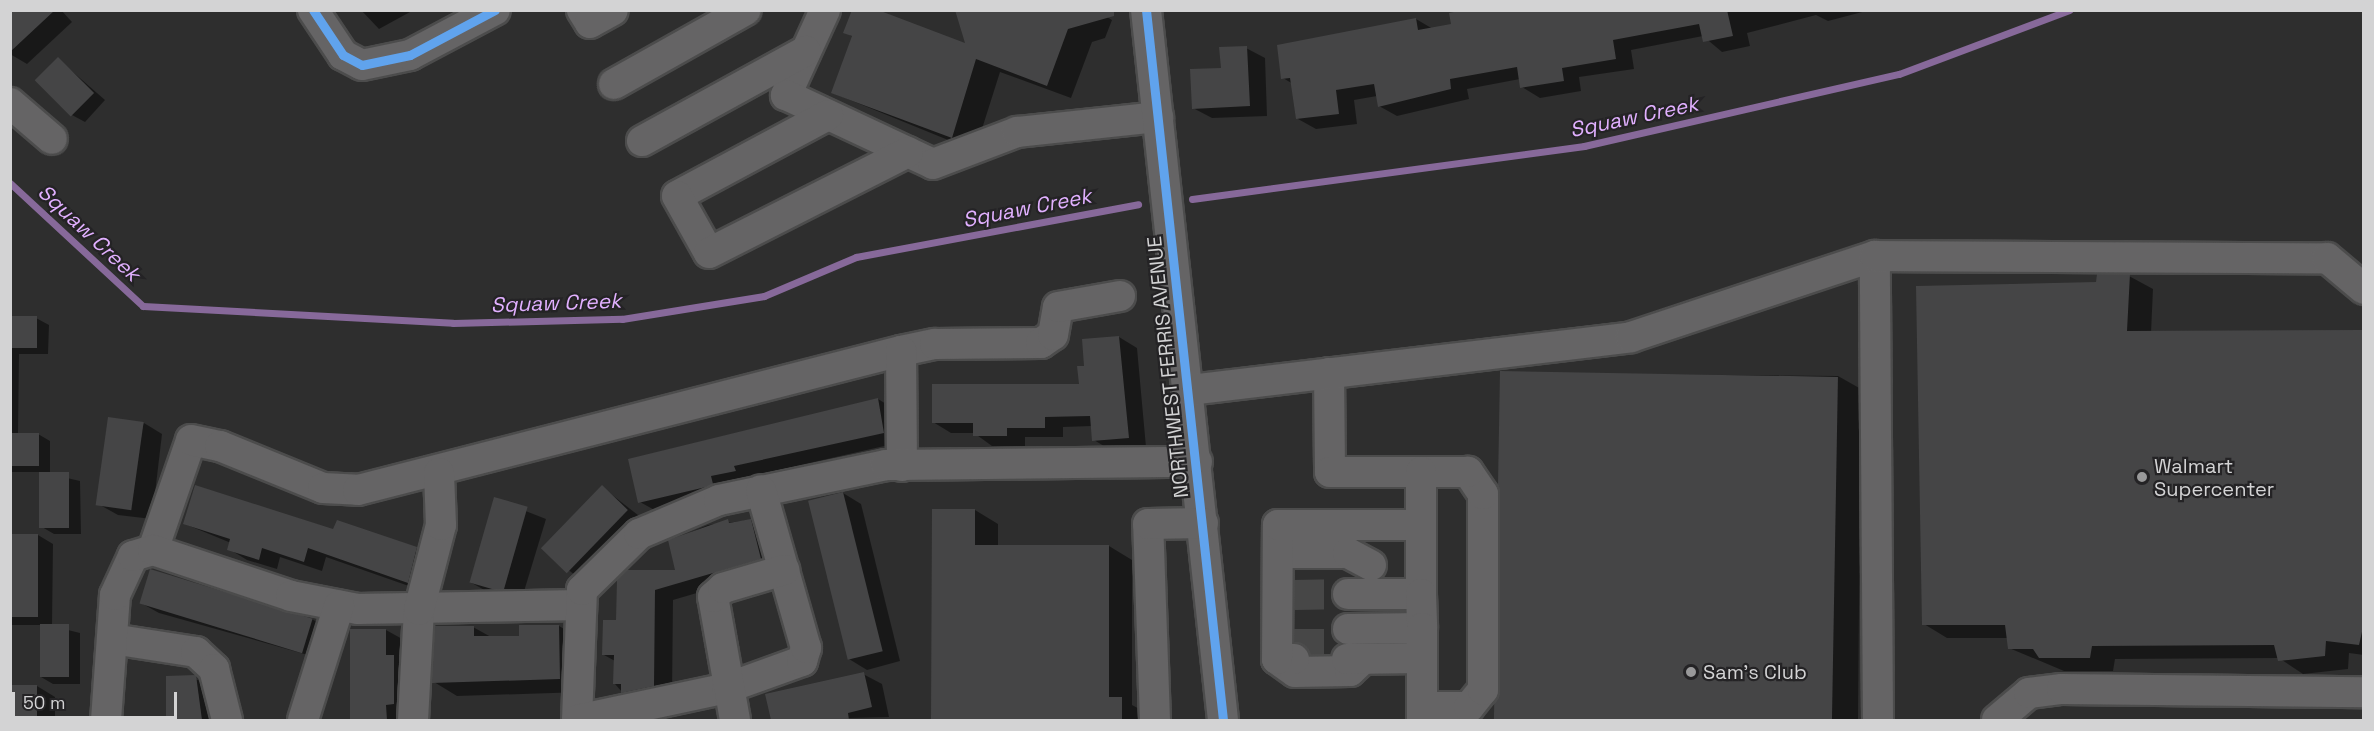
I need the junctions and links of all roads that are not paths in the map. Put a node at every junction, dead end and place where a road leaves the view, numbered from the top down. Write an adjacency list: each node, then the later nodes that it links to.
1 (313, 10): 2 (street)
2 (495, 10)
3 (582, 10): 4 (street)
4 (614, 10)
5 (746, 10): 9 (street)
6 (825, 10): 8 (street)
7 (1146, 10): 12 (street, NORTHWEST FERRIS AVENUE)
8 (806, 51): 11 (street); 14 (street)
9 (614, 84)
10 (10, 103): 13 (street)
11 (828, 115): 15 (street); 15 (street)
12 (1158, 117): 15 (street); 21 (street, NORTHWEST FERRIS AVENUE)
13 (52, 139)
14 (642, 141)
15 (908, 152)
16 (1875, 256): 17 (street); 20 (street); 49 (street)
17 (2364, 289)
18 (1120, 296): 19 (street)
19 (901, 351): 23 (street); 25 (street)
20 (1329, 373): 21 (street); 24 (street)
21 (1189, 390): 22 (street, NORTHWEST FERRIS AVENUE)
22 (1197, 462): 23 (street); 27 (street, NORTHWEST FERRIS AVENUE)
23 (902, 465): 26 (street)
24 (1421, 472): 28 (street); 40 (street)
25 (439, 473): 29 (street); 35 (street)
26 (761, 490): 30 (street); 33 (street)
27 (1203, 523): 47 (street); 48 (street, NORTHWEST FERRIS AVENUE)
28 (1421, 525): 31 (street); 32 (street)
29 (153, 550): 34 (street); 36 (street)
30 (784, 570): 38 (street); 38 (street)
31 (1285, 577): 32 (street); 37 (street)
32 (1421, 579): 37 (street)
33 (581, 605): 35 (street); 45 (street)
34 (339, 606): 35 (street); 43 (street)
35 (419, 610): 44 (street)
36 (112, 639): 41 (street); 42 (street)
37 (1422, 643): 40 (street)
38 (728, 688): 45 (street); 46 (street)
39 (2364, 692): 50 (street)
40 (1422, 714)
41 (106, 720)
42 (226, 720)
43 (303, 720)
44 (413, 720)
45 (577, 720)
46 (735, 720)
47 (1155, 720)
48 (1223, 720)
49 (1878, 720)
50 (1997, 720)

